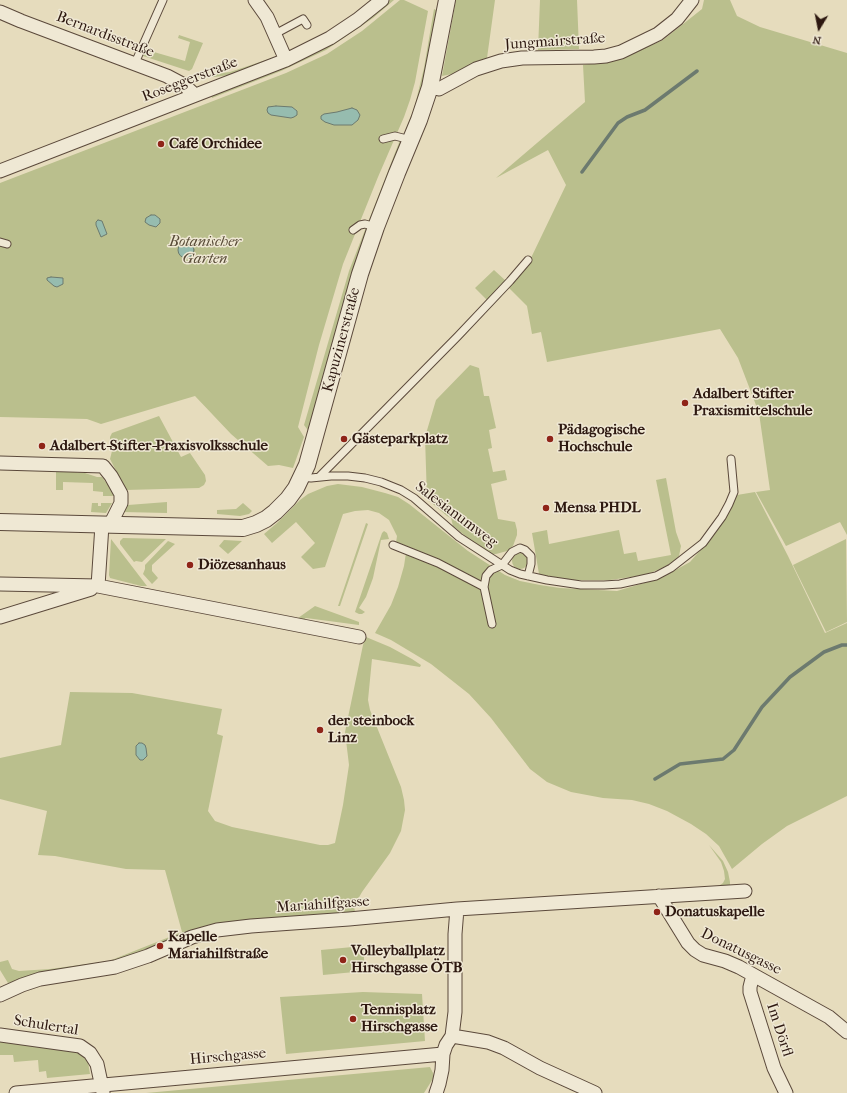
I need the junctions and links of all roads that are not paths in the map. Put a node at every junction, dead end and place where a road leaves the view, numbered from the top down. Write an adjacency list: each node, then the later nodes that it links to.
1 (3, 0): 7 (street)
2 (163, 0): 12 (lane)
3 (255, 0): 10 (street)
4 (382, 0): 11 (street, Roseggerstraße)
5 (447, 0): 13 (street, Kapuzinerstraße)
6 (692, 0): 13 (street, Jungmairstraße)
7 (0, 4)
8 (0, 12): 12 (street, Bernardisstraße)
9 (307, 25): 10 (lane)
10 (275, 34): 11 (street)
11 (286, 60): 14 (street, Roseggerstraße)
12 (135, 63): 14 (street, Bernardisstraße)
13 (430, 87): 16 (street, Kapuzinerstraße)
14 (195, 95): 17 (street, Roseggerstraße)
15 (383, 139): 16 (lane)
16 (411, 140): 18 (street, Kapuzinerstraße)
17 (0, 171)
18 (376, 227): 19 (lane); 23 (street, Kapuzinerstraße)
19 (353, 230)
20 (528, 260): 24 (lane)
21 (731, 459): 29 (lane, Salesianumweg)
22 (0, 463): 26 (street)
23 (302, 477): 24 (lane, Salesianumweg); 26 (street, Kapuzinerstraße)
24 (319, 477): 28 (lane, Salesianumweg)
25 (0, 522): 26 (street, Kapuzinerstraße)
26 (106, 525): 31 (street)
27 (393, 545): 32 (lane)
28 (502, 565): 29 (lane, Salesianumweg); 29 (lane); 32 (lane)
29 (528, 576)
30 (0, 584): 31 (street)
31 (98, 586): 33 (street); 35 (street)
32 (484, 587): 34 (lane)
33 (0, 617)
34 (492, 624)
35 (359, 637)
36 (745, 891): 37 (street, Mariahilfgasse)
37 (659, 896): 38 (street, Mariahilfgasse); 39 (street, Donatusgasse)
38 (457, 909): 40 (street, Mariahilfgasse); 43 (street)
39 (753, 975): 41 (street, Donatusgasse); 49 (street, Im Dörfl)
40 (0, 995)
41 (847, 1032)
42 (0, 1035): 45 (street, Schulertal)
43 (452, 1036): 44 (street); 48 (street)
44 (443, 1054): 45 (street, Hirschgasse); 47 (street)
45 (103, 1089): 46 (street, Hirschgasse)
46 (16, 1093)
47 (436, 1093)
48 (595, 1093)
49 (786, 1093)

